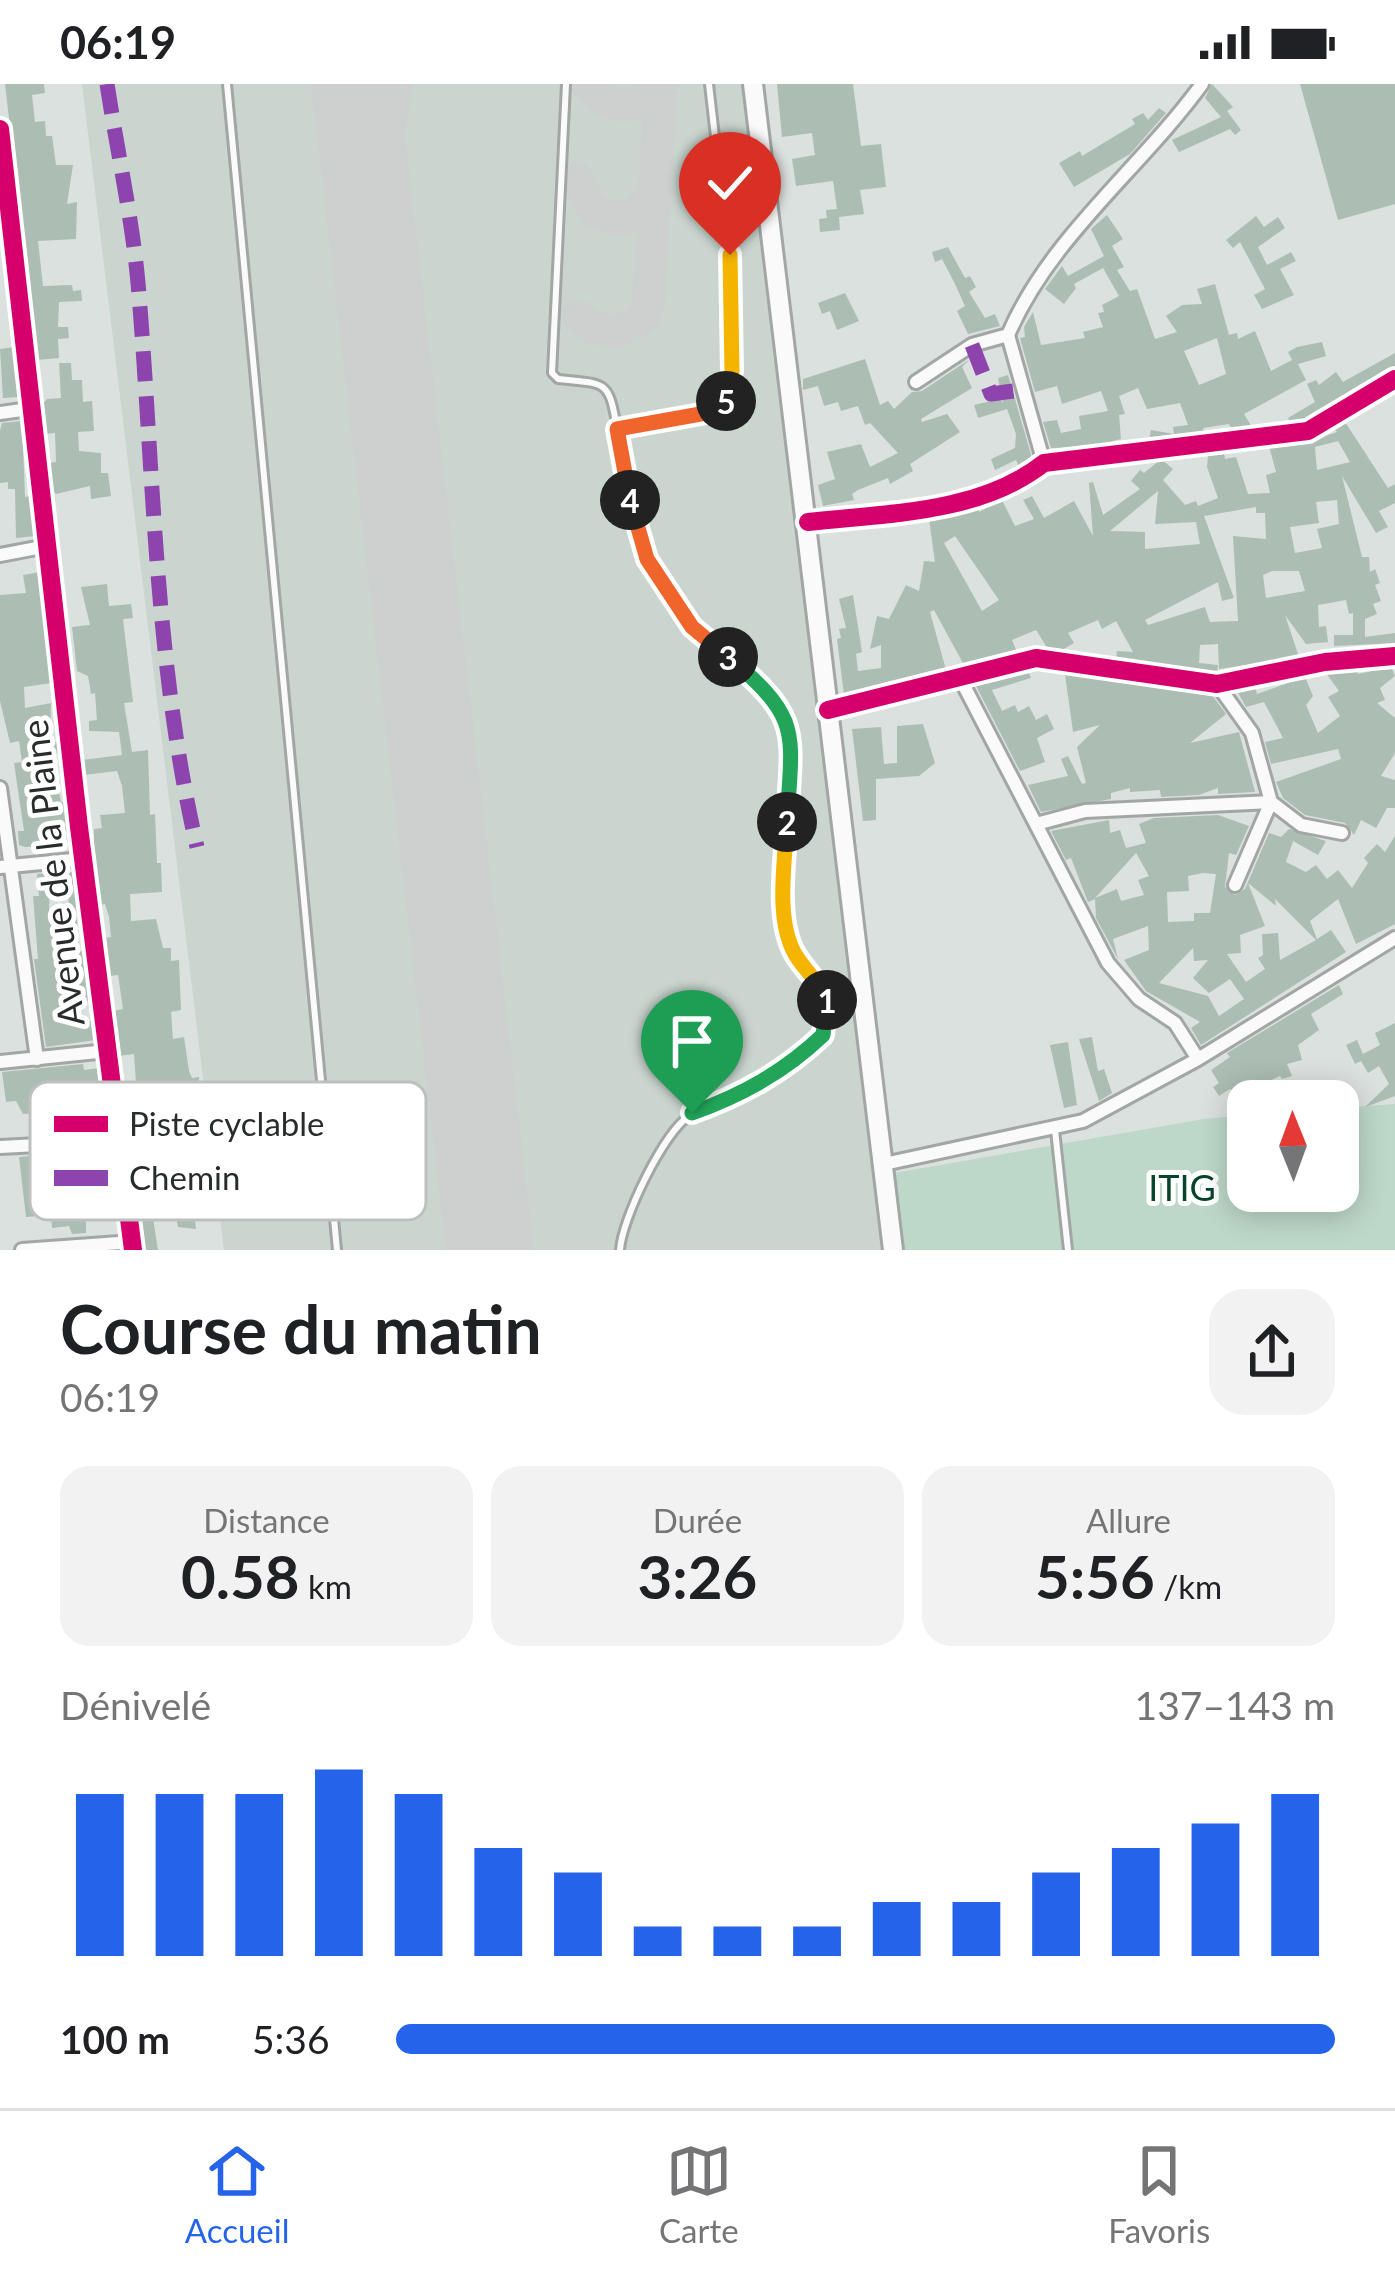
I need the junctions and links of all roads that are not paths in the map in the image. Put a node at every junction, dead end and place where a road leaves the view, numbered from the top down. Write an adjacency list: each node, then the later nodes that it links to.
1 (227, 84): 38 (lane)
2 (566, 84): 16 (lane)
3 (709, 84): 7 (lane)
4 (753, 84): 18 (highway)
5 (1202, 84): 11 (street)
6 (0, 129): 9 (street, Avenue de la Plaine)
7 (722, 197)
8 (730, 237): 16 (lane)
9 (17, 272): 10 (street); 14 (street, Avenue de la Plaine)
10 (0, 273)
11 (1008, 335): 13 (street); 17 (street)
12 (1395, 379): 17 (street)
13 (916, 382)
14 (29, 409): 15 (street); 19 (street, Avenue de la Plaine)
15 (0, 413)
16 (617, 429): 47 (lane)
17 (1045, 463): 18 (street)
18 (808, 522): 24 (highway)
19 (46, 546): 20 (street); 29 (street, Avenue de la Plaine)
20 (0, 555)
21 (1395, 656): 23 (street)
22 (961, 680): 23 (street); 24 (street); 27 (street)
23 (1217, 684): 26 (street)
24 (828, 710): 42 (highway)
25 (0, 788): 30 (street)
26 (1271, 802): 27 (street); 28 (street); 31 (street)
27 (1036, 824): 35 (street)
28 (1342, 833)
29 (83, 859): 30 (street); 33 (street, Avenue de la Plaine)
30 (6, 867): 34 (street)
31 (1235, 885)
32 (1395, 938): 35 (street)
33 (107, 1051): 34 (street); 37 (street, Avenue de la Plaine)
34 (37, 1059): 36 (street)
35 (1198, 1059): 39 (street)
36 (0, 1062)
37 (112, 1082)
38 (321, 1082)
39 (1055, 1130): 42 (street); 49 (lane)
40 (30, 1145): 41 (street)
41 (0, 1147)
42 (884, 1164): 48 (highway)
43 (334, 1220): 46 (lane)
44 (133, 1246): 45 (street)
45 (22, 1250)
46 (337, 1250)
47 (620, 1250)
48 (893, 1250)
49 (1068, 1250)

